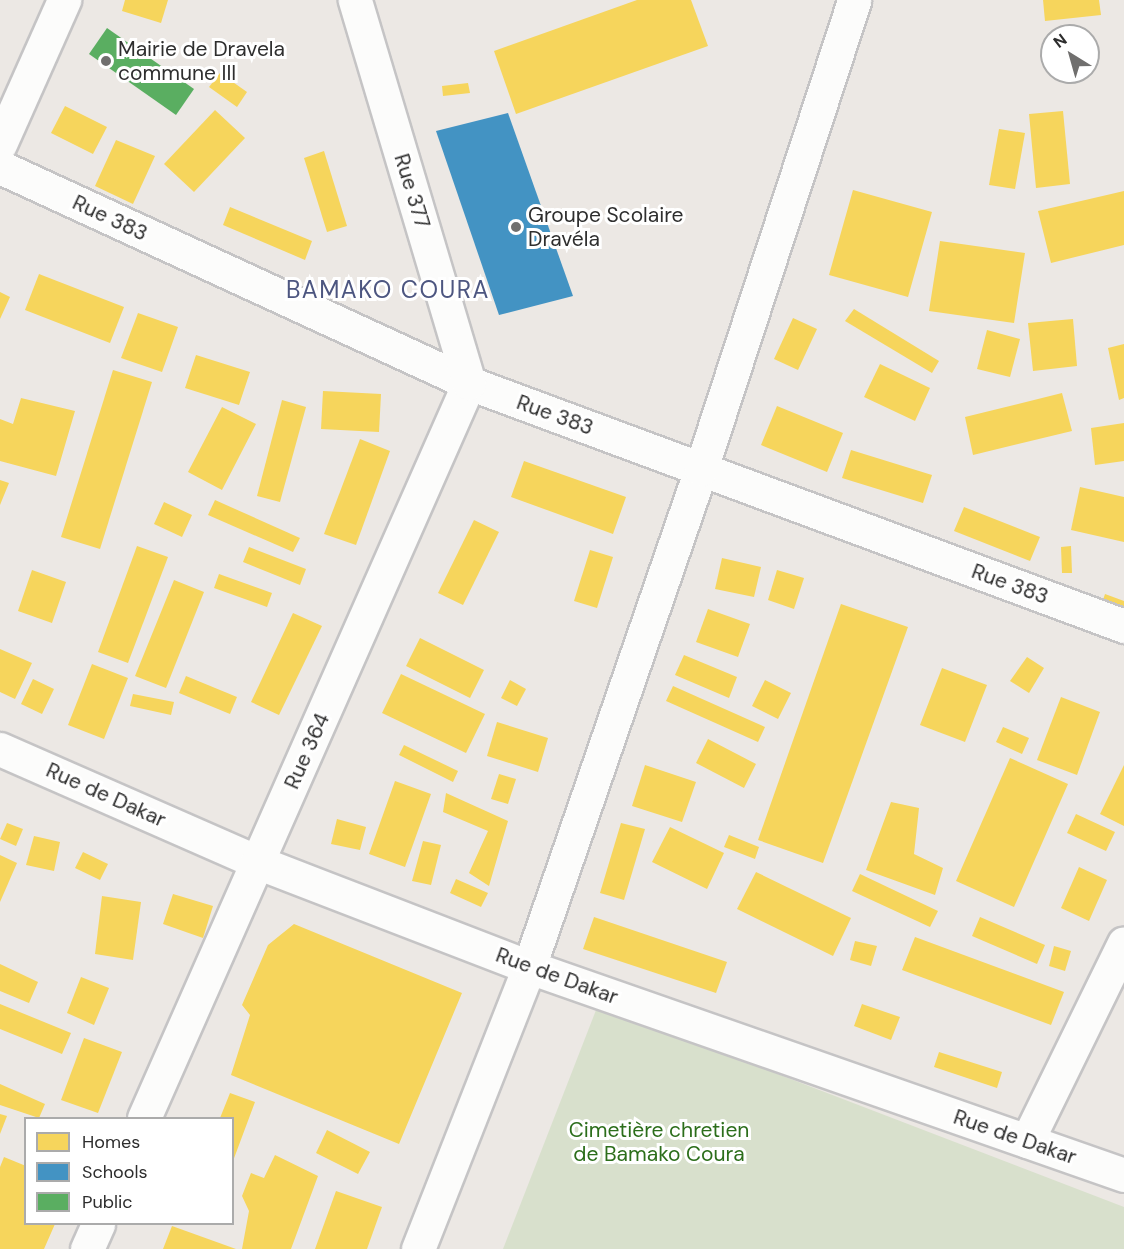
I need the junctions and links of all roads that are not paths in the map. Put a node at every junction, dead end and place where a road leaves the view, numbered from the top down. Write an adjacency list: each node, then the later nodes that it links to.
1 (64, 0): 4 (street)
2 (355, 0): 6 (street, Rue 377)
3 (854, 0): 7 (street)
4 (0, 144)
5 (0, 167): 6 (street, Rue 383)
6 (470, 383): 7 (street, Rue 383); 10 (street, Rue 364)
7 (701, 469): 8 (street, Rue 383); 12 (street)
8 (1124, 626)
9 (0, 749): 10 (street, Rue de Dakar)
10 (257, 862): 12 (street, Rue de Dakar); 13 (street, Rue 364)
11 (1124, 943): 14 (street)
12 (529, 967): 14 (street, Rue de Dakar); 18 (street)
13 (145, 1117)
14 (1027, 1141): 15 (street, Rue de Dakar)
15 (1124, 1175)
16 (98, 1225): 17 (street)
17 (87, 1249)
18 (418, 1249)

